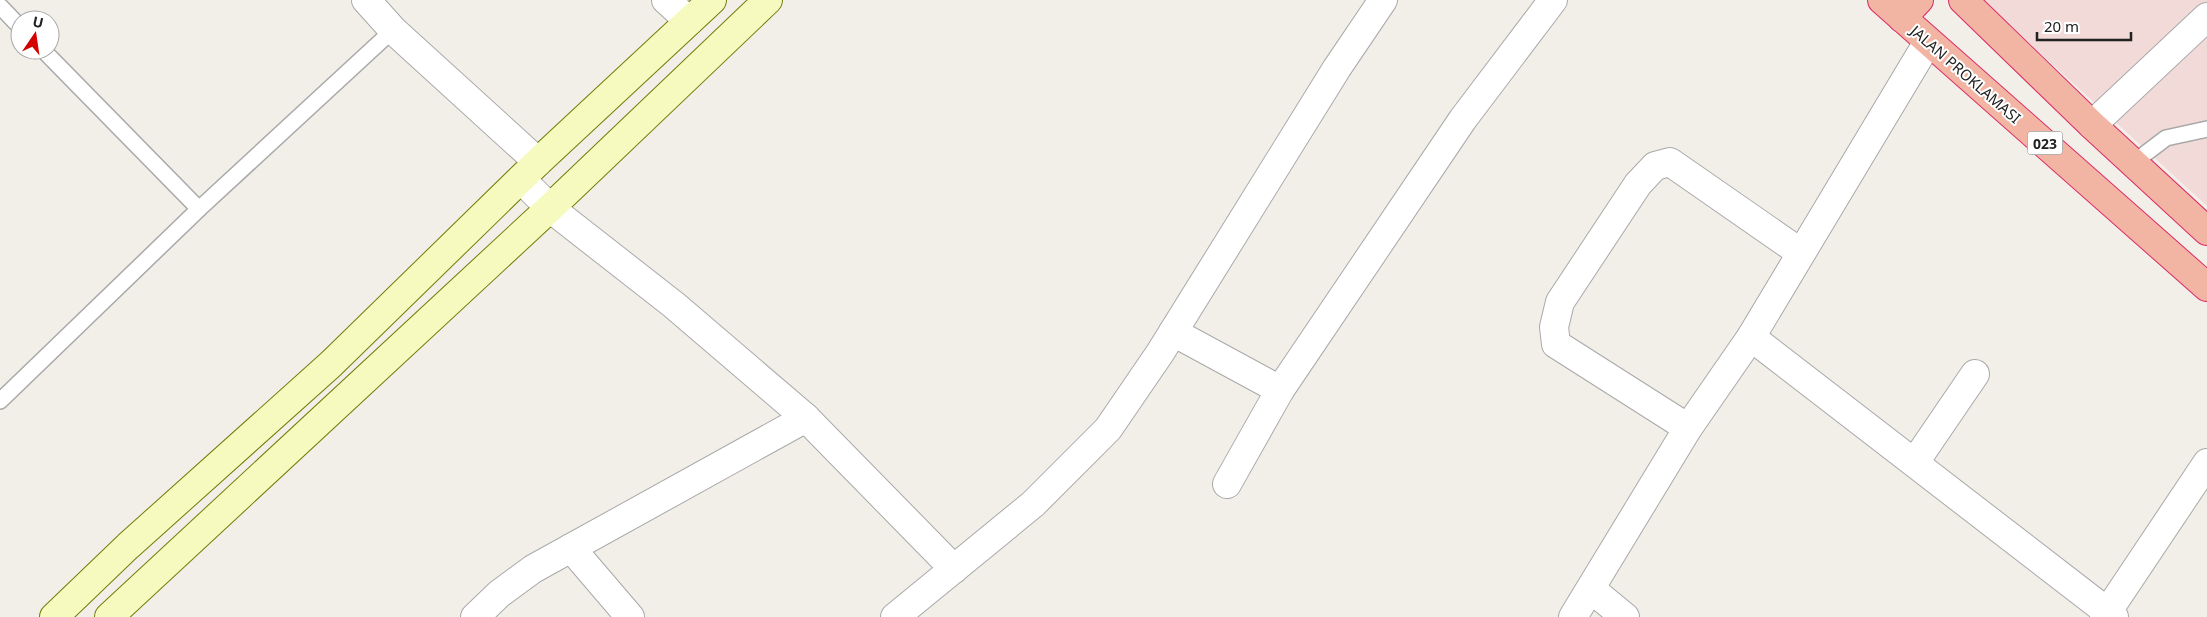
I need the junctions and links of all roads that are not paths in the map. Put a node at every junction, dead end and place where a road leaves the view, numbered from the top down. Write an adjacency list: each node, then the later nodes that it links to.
1 (366, 0): 14 (street)
2 (666, 0): 13 (street)
3 (712, 0): 13 (main road)
4 (768, 0): 21 (main road)
5 (1383, 0): 26 (street)
6 (1553, 0): 29 (street)
7 (1882, 0): 10 (highway, JALAN PROKLAMASI / 023)
8 (1963, 0): 17 (highway)
9 (0, 6): 11 (lane)
10 (1910, 9): 15 (highway, JALAN PROKLAMASI / 023)
11 (10, 16)
12 (2207, 17): 17 (street)
13 (689, 21): 20 (main road)
14 (393, 30): 20 (street); 22 (lane)
15 (1928, 42): 24 (street); 25 (highway, JALAN PROKLAMASI / 023)
16 (53, 60): 22 (lane)
17 (2092, 125): 19 (highway)
18 (2207, 129): 19 (lane)
19 (2132, 163): 23 (highway)
20 (529, 170): 21 (street); 40 (main road)
21 (550, 208): 31 (street); 41 (main road)
22 (199, 209): 30 (lane)
23 (2207, 231)
24 (1801, 254): 27 (street); 32 (street)
25 (2207, 287)
26 (1172, 332): 29 (street); 37 (street)
27 (1751, 337): 32 (street); 33 (street)
28 (1975, 374): 33 (street)
29 (1280, 390): 35 (street)
30 (0, 401)
31 (806, 418): 36 (street); 37 (street)
32 (1688, 428): 38 (street)
33 (1915, 462): 39 (street)
34 (2207, 463): 39 (street)
35 (1226, 484)
36 (571, 548): 42 (street); 43 (street)
37 (954, 569): 44 (street)
38 (1591, 589): 45 (street); 46 (street)
39 (2109, 615)
40 (54, 617)
41 (109, 617)
42 (475, 617)
43 (630, 617)
44 (895, 617)
45 (1574, 617)
46 (1625, 617)

